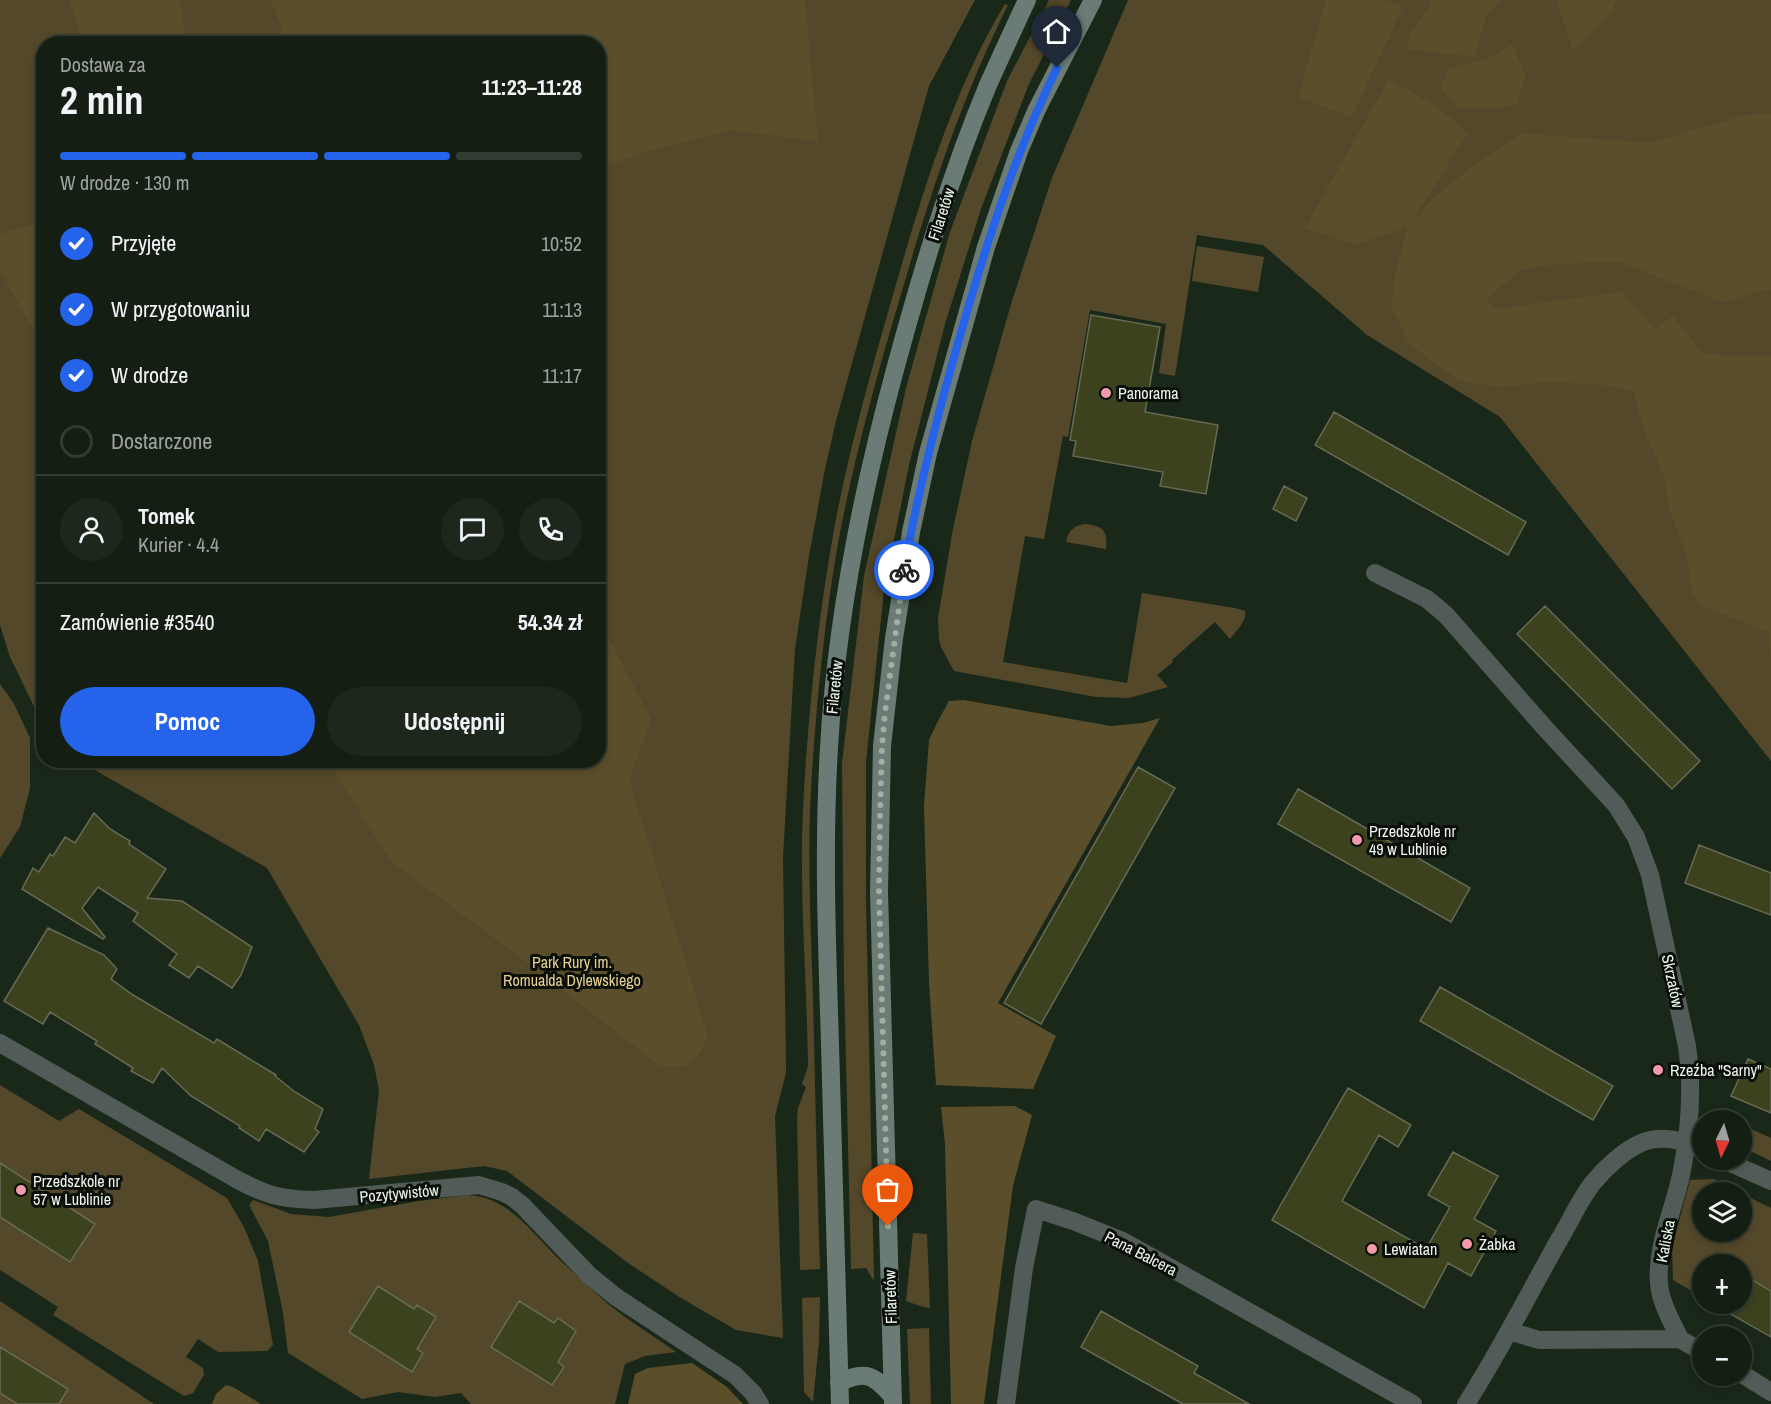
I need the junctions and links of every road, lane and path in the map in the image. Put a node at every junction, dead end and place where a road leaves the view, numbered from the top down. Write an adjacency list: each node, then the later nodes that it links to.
1 (1027, 0): 13 (main road, Filaretów)
2 (1093, 0): 15 (main road, Filaretów)
3 (1375, 573): 5 (street, Skrzatów)
4 (0, 1043): 16 (street, Pozytywistów)
5 (1685, 1141): 6 (street); 9 (street); 10 (street, Kaliska)
6 (1692, 1144)
7 (1746, 1170): 8 (street)
8 (1771, 1181)
9 (1509, 1331): 10 (street); 20 (street)
10 (1680, 1339): 11 (street)
11 (1692, 1346)
12 (1752, 1380): 14 (street)
13 (839, 1383): 15 (main road); 17 (main road, Filaretów)
14 (1771, 1392)
15 (893, 1401)
16 (760, 1404)
17 (840, 1404)
18 (1006, 1404): 19 (street, Pana Balcera)
19 (1413, 1404)
20 (1466, 1404)

